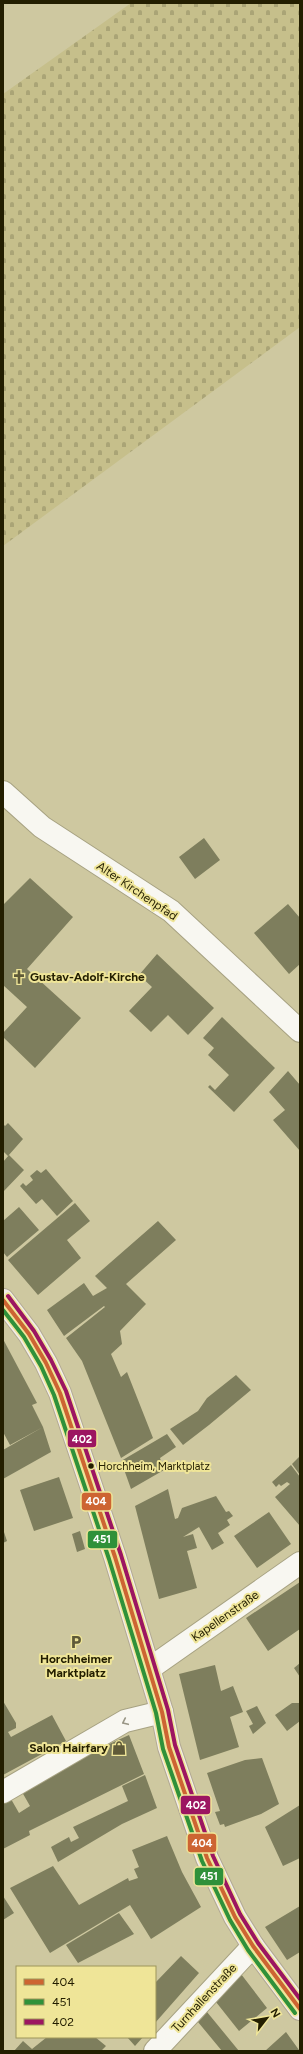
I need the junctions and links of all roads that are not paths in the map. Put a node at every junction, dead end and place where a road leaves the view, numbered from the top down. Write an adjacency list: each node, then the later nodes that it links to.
1 (3, 792): 2 (street, Alter Kirchenpfad)
2 (298, 1026)
3 (3, 1300): 5 (main road)
4 (300, 1563): 5 (street, Kapellenstraße)
5 (149, 1669): 6 (main road)
6 (162, 1712): 7 (street, one-way to 7); 8 (main road)
7 (3, 1792)
8 (253, 1946): 9 (main road); 10 (street, Turnhallenstraße)
9 (300, 2009)
10 (155, 2051)

